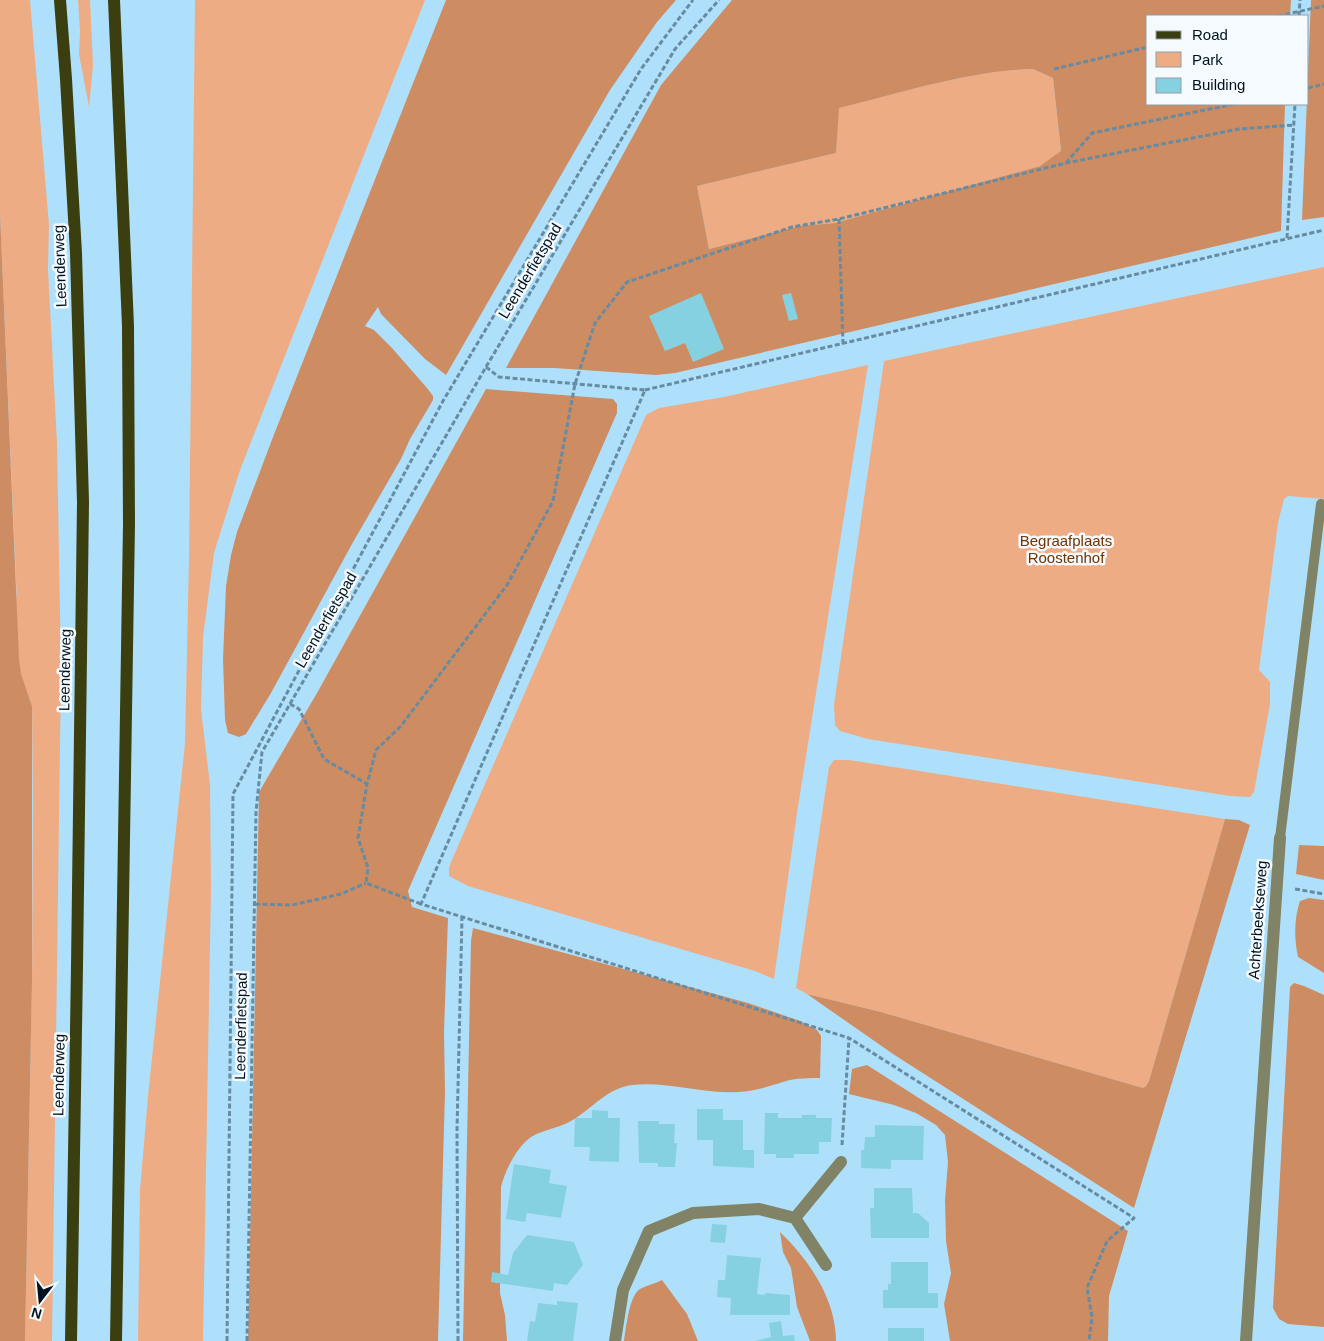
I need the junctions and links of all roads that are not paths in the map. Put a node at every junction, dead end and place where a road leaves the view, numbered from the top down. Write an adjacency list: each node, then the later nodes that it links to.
1 (60, 0): 8 (main road, Leenderweg)
2 (114, 0): 9 (main road)
3 (1320, 504): 4 (lane, Achterbeekseweg)
4 (1280, 838): 11 (street, Achterbeekseweg)
5 (841, 1162): 6 (street)
6 (795, 1218): 7 (street); 10 (street)
7 (826, 1265)
8 (71, 1341)
9 (116, 1341)
10 (616, 1341)
11 (1246, 1341)

